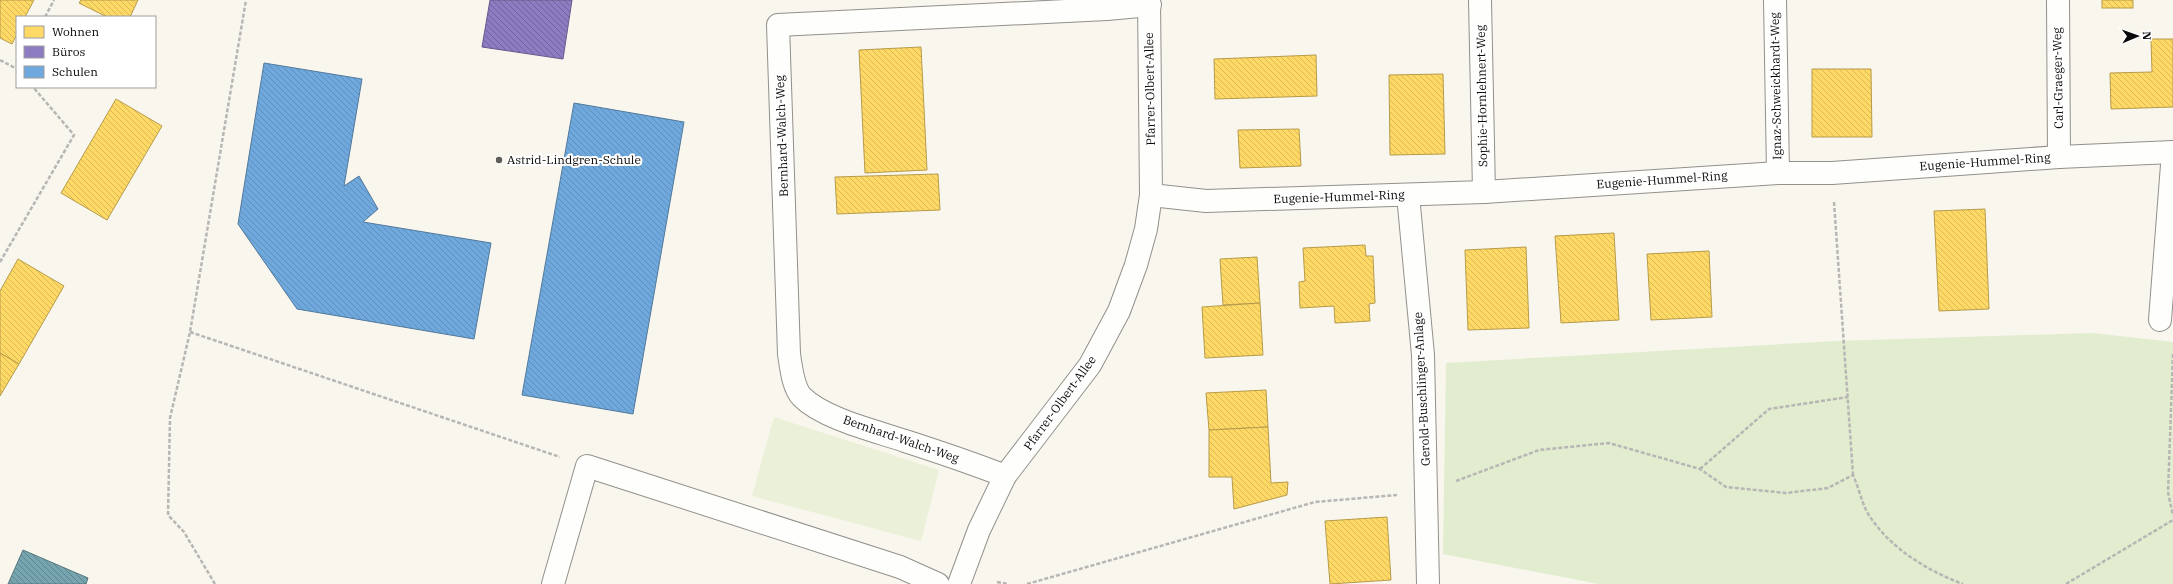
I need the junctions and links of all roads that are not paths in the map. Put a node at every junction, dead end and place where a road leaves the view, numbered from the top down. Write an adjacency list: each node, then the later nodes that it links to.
1 (1480, 0): 8 (street, Sophie-Hornlehnert-Weg)
2 (1775, 0): 7 (street, Ignaz-Schweickhardt-Weg)
3 (2058, 0): 6 (street, Carl-Graeger-Weg)
4 (1149, 2): 9 (street, Pfarrer-Olbert-Allee); 12 (street, Bernhard-Walch-Weg)
5 (2173, 152): 6 (street, Eugenie-Hummel-Ring); 11 (street, Eugenie-Hummel-Ring)
6 (2059, 157): 7 (street, Eugenie-Hummel-Ring)
7 (1778, 173): 8 (street, Eugenie-Hummel-Ring)
8 (1484, 192): 10 (street, Eugenie-Hummel-Ring)
9 (1152, 195): 10 (street, Eugenie-Hummel-Ring); 12 (street, Pfarrer-Olbert-Allee)
10 (1408, 195): 17 (street, Gerold-Buschlinger-Anlage)
11 (2160, 320)
12 (1005, 476): 16 (street, Pfarrer-Olbert-Allee)
13 (897, 576): 14 (street); 15 (street)
14 (553, 584)
15 (938, 584)
16 (959, 584)
17 (1428, 584)

